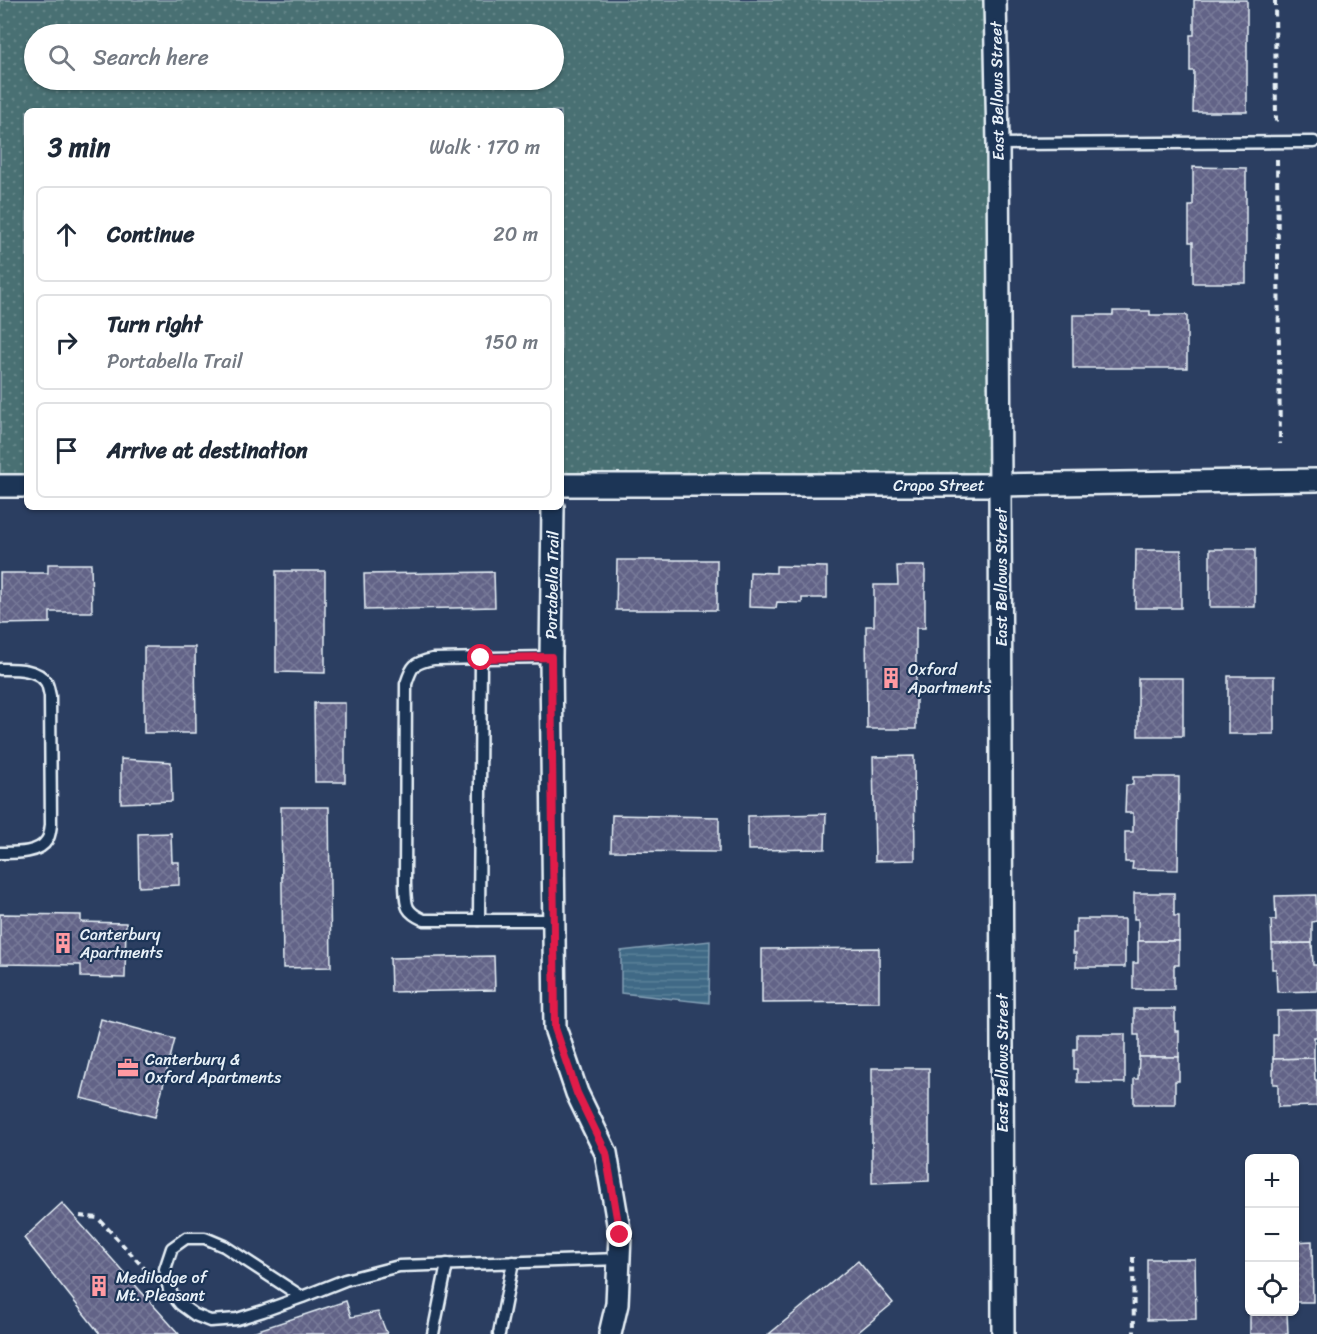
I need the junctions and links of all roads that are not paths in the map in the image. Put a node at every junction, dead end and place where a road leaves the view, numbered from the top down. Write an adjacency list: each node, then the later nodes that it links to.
1 (995, 0): 3 (street, East Bellows Street)
2 (1314, 142): 3 (lane)
3 (998, 144): 6 (street, East Bellows Street)
4 (1317, 480): 6 (street, Crapo Street)
5 (564, 485): 6 (street, Crapo Street)
6 (1000, 485): 23 (street, East Bellows Street)
7 (0, 486): 8 (street)
8 (24, 486)
9 (553, 510): 10 (street, Portabella Trail)
10 (551, 657): 11 (lane); 15 (street, Portabella Trail)
11 (481, 658): 14 (lane); 14 (lane)
12 (0, 669): 13 (lane)
13 (0, 853)
14 (479, 920): 15 (lane)
15 (554, 920): 16 (street, Portabella Trail)
16 (620, 1259): 17 (lane); 22 (street, Portabella Trail)
17 (513, 1262): 18 (lane); 21 (lane)
18 (447, 1264): 19 (lane); 20 (lane)
19 (302, 1297): 19 (lane)
20 (433, 1334)
21 (499, 1334)
22 (610, 1334)
23 (1003, 1334)

